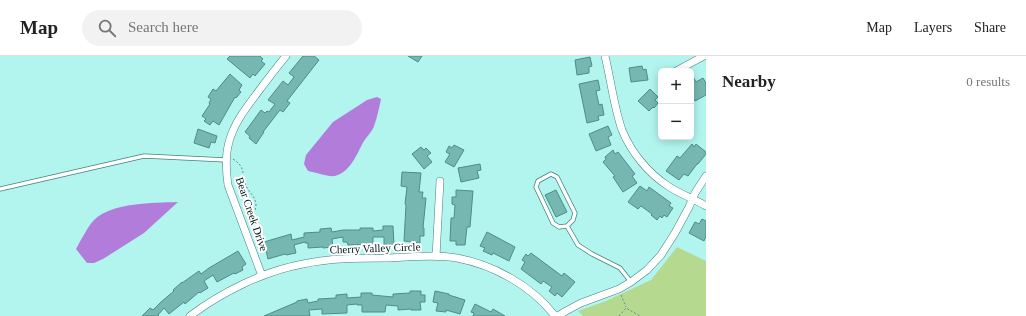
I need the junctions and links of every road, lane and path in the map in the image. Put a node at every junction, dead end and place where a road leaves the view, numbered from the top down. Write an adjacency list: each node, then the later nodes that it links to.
1 (605, 56): 9 (street)
2 (704, 56): 4 (street)
3 (283, 57): 5 (street, Bear Creek Drive)
4 (682, 68)
5 (230, 159): 8 (lane); 11 (path); 14 (street, Bear Creek Drive)
6 (706, 176): 9 (street)
7 (440, 181): 13 (street)
8 (0, 189)
9 (692, 199): 10 (street); 15 (street)
10 (706, 206)
11 (249, 224)
12 (567, 226): 12 (lane); 15 (lane)
13 (436, 257): 14 (street, Cherry Valley Circle); 19 (street, Cherry Valley Circle)
14 (262, 276): 18 (street, Cherry Valley Circle)
15 (631, 282): 16 (street)
16 (619, 289): 17 (path); 20 (street)
17 (626, 308): 21 (path); 22 (path)
18 (190, 316)
19 (555, 316)
20 (558, 316)
21 (619, 316)
22 (640, 316)

